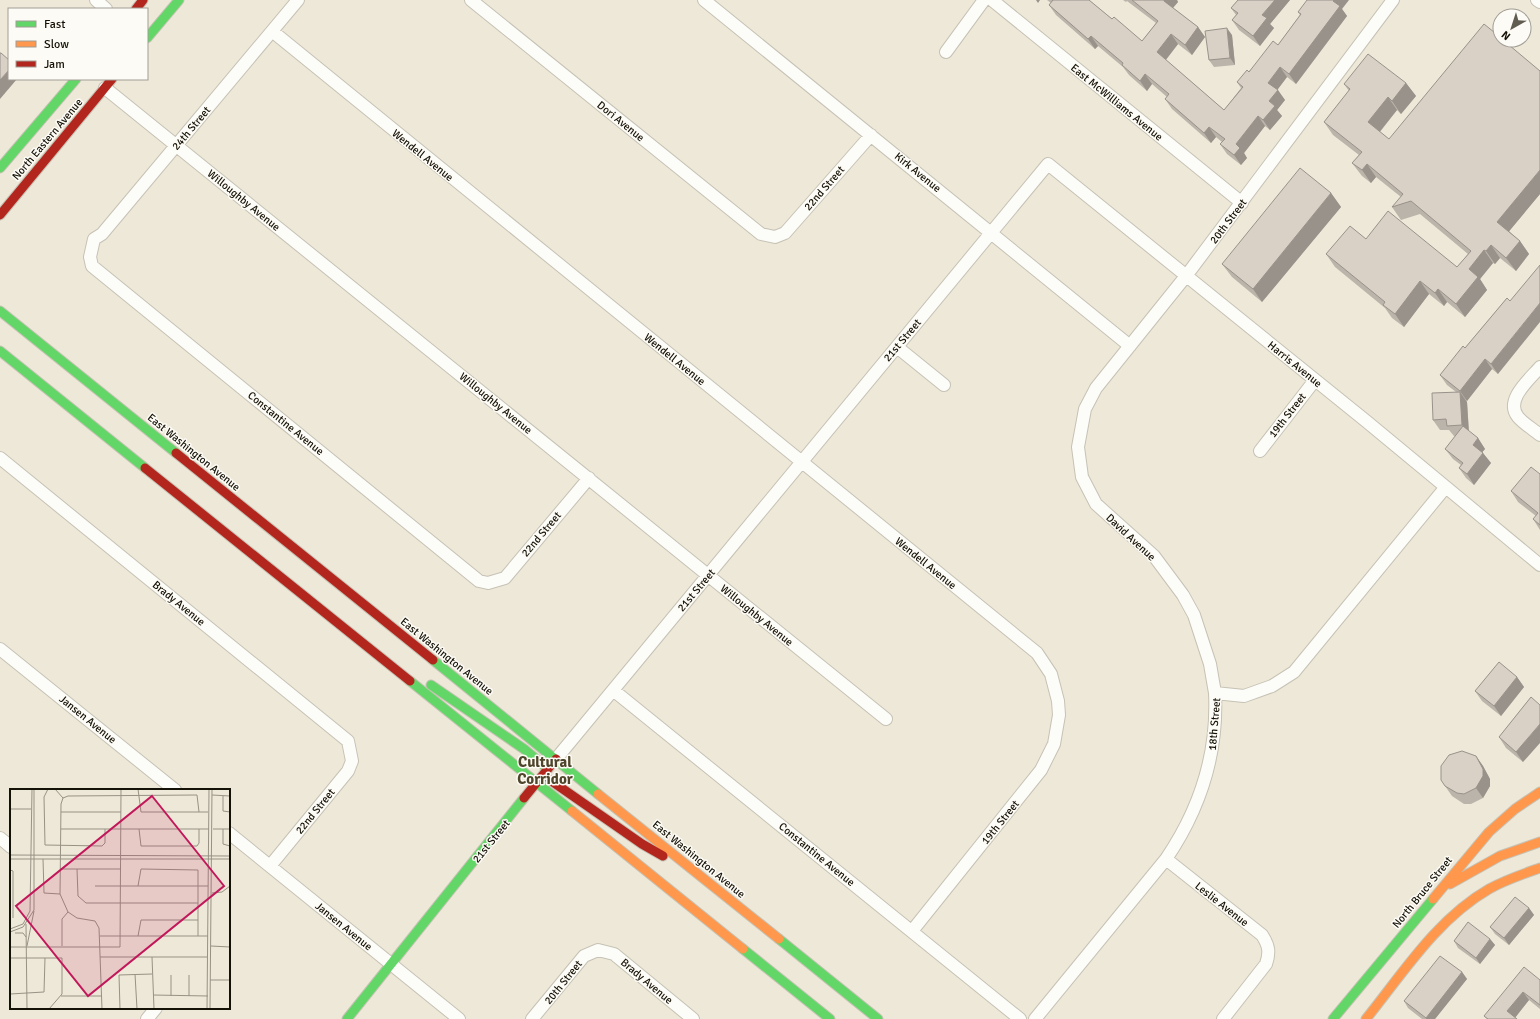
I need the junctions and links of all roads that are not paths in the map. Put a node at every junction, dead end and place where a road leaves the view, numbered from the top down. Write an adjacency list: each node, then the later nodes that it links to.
1 (96, 0): 12 (street)
2 (143, 0): 13 (main road)
3 (179, 0): 15 (main road)
4 (298, 0): 14 (street, 24th Street)
5 (471, 0): 26 (street, Dori Avenue)
6 (704, 0): 19 (street, Kirk Avenue)
7 (984, 0): 16 (street)
8 (992, 0): 23 (street, East McWilliams Avenue)
9 (1393, 0): 23 (street, 20th Street)
10 (1537, 0): 11 (street)
11 (1540, 2)
12 (105, 8)
13 (137, 8)
14 (272, 31): 20 (street, 24th Street); 40 (street, Wendell Avenue)
15 (148, 37)
16 (946, 52)
17 (75, 80): 22 (main road, North Eastern Avenue)
18 (104, 84): 20 (street, Willoughby Avenue); 24 (main road, North Eastern Avenue)
19 (871, 135): 25 (street, Kirk Avenue); 26 (street, 22nd Street)
20 (176, 145): 27 (street, 24th Street); 41 (street, Willoughby Avenue)
21 (1048, 164): 25 (street, 21st Street); 28 (street, Harris Avenue)
22 (0, 168)
23 (1242, 203): 28 (street, 20th Street)
24 (0, 214)
25 (992, 233): 30 (street, Kirk Avenue); 31 (street, 21st Street)
26 (775, 237)
27 (90, 257): 45 (street, Constantine Avenue)
28 (1186, 276): 30 (street, 20th Street); 34 (street, Harris Avenue)
29 (0, 311): 53 (main road, East Washington Avenue)
30 (1130, 346): 37 (street, 20th Street)
31 (897, 347): 35 (street); 40 (street, 21st Street)
32 (0, 351): 47 (main road)
33 (1540, 367): 36 (street)
34 (1315, 380): 38 (street, 19th Street); 42 (street, Harris Avenue)
35 (944, 385)
36 (1540, 435)
37 (1078, 447): 49 (street, David Avenue)
38 (1260, 451)
39 (0, 458): 52 (street, Brady Avenue)
40 (802, 462): 44 (street, 21st Street); 50 (street, Wendell Avenue)
41 (589, 478): 44 (street, Willoughby Avenue); 45 (street, 22nd Street)
42 (1445, 488): 43 (street, Harris Avenue); 49 (street, 18th Street)
43 (1540, 565)
44 (708, 575): 48 (street, 21st Street); 51 (street, Willoughby Avenue)
45 (488, 583)
46 (0, 649): 56 (street, Jansen Avenue)
47 (384, 660): 54 (main road); 55 (main road)
48 (613, 690): 53 (street, 21st Street); 67 (street, Constantine Avenue)
49 (1215, 692): 62 (street, 18th Street)
50 (1058, 701): 67 (street, 19th Street)
51 (886, 719)
52 (351, 753): 63 (street, 22nd Street)
53 (556, 759): 54 (main road, 21st Street); 65 (main road, East Washington Avenue)
54 (546, 772): 55 (main road, 21st Street); 65 (main road)
55 (536, 784): 69 (main road, 21st Street); 70 (main road)
56 (174, 789)
57 (1540, 792): 66 (main road, North Bruce Street)
58 (230, 835): 63 (street, Jansen Avenue)
59 (0, 838): 61 (street)
60 (1540, 842): 66 (main road)
61 (10, 846)
62 (1166, 859): 81 (street, 18th Street); 82 (street, Leslie Avenue)
63 (270, 866): 69 (street, Jansen Avenue)
64 (1540, 868): 84 (main road)
65 (705, 879): 79 (main road, East Washington Avenue)
66 (1438, 892): 83 (main road, North Bruce Street)
67 (912, 931): 80 (street, Constantine Avenue)
68 (598, 950): 75 (street, 20th Street); 76 (street, Brady Avenue)
69 (391, 964): 73 (main road, 21st Street); 74 (street, Jansen Avenue)
70 (786, 983): 77 (main road); 78 (main road)
71 (155, 1009): 72 (street)
72 (147, 1019)
73 (347, 1019)
74 (459, 1019)
75 (532, 1019)
76 (693, 1019)
77 (830, 1019)
78 (840, 1019)
79 (878, 1019)
80 (1020, 1019)
81 (1035, 1019)
82 (1223, 1019)
83 (1333, 1019)
84 (1366, 1019)

